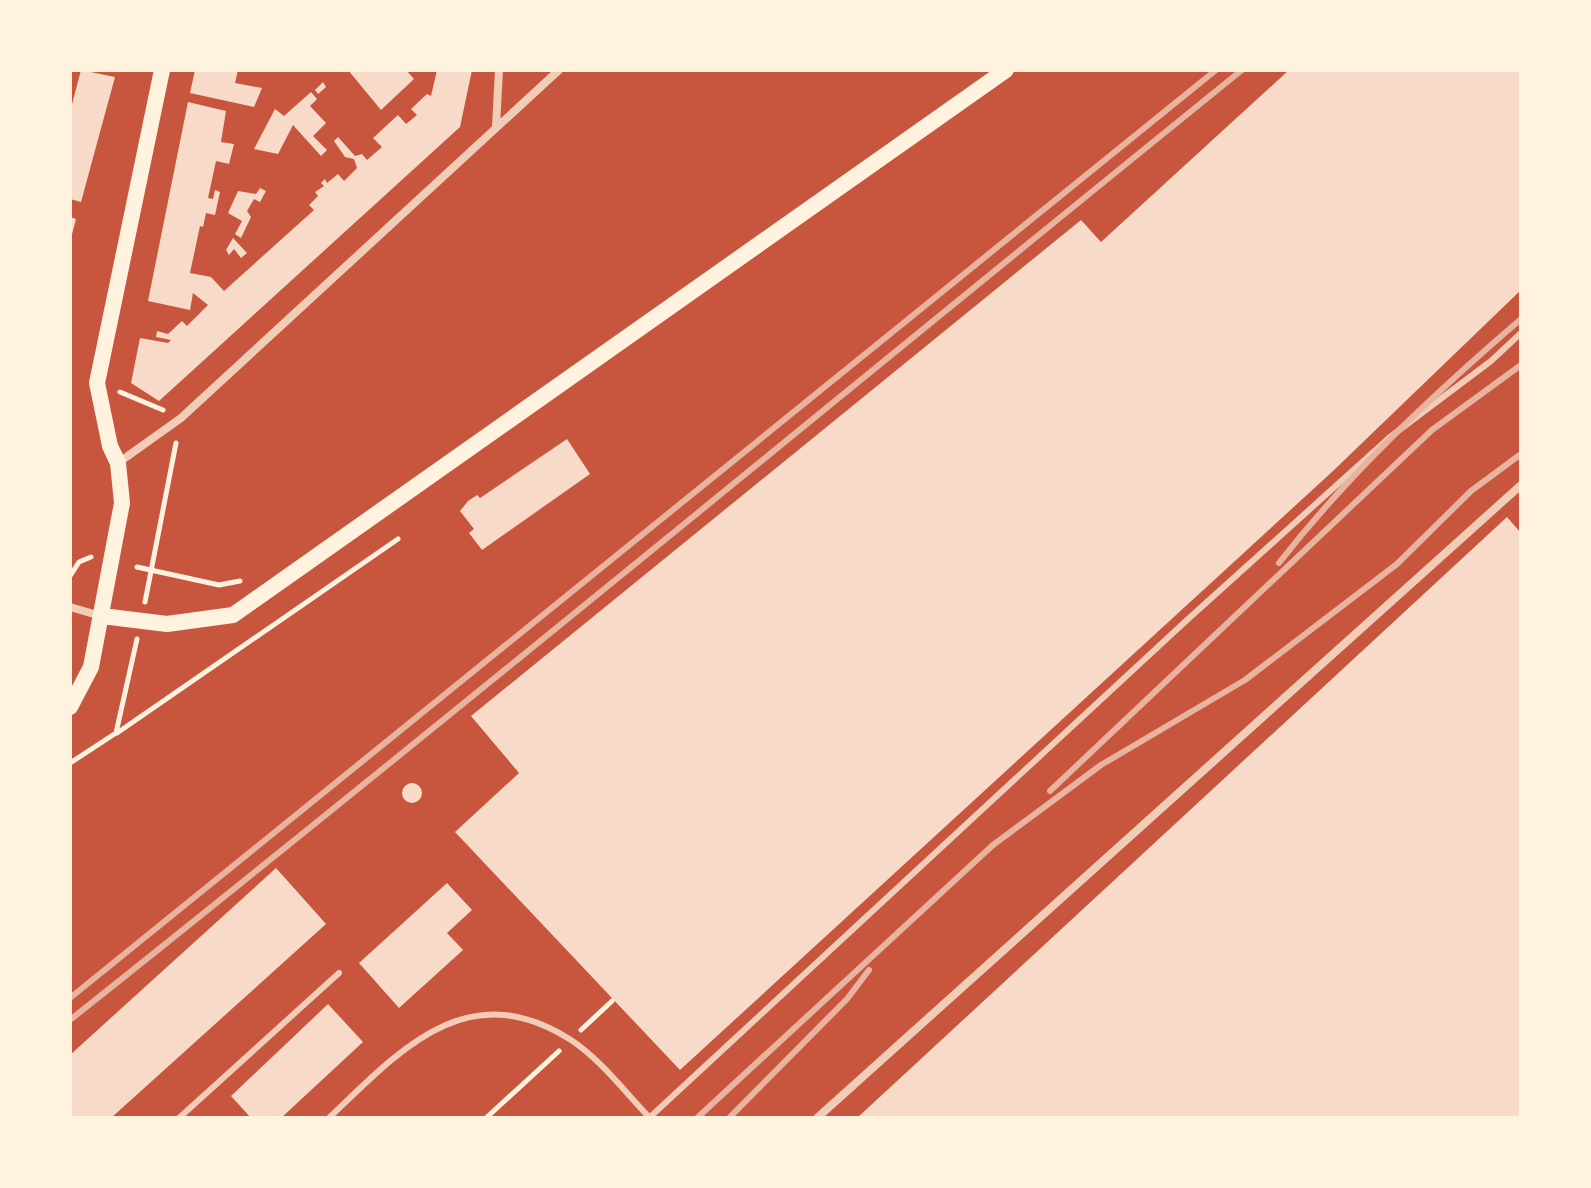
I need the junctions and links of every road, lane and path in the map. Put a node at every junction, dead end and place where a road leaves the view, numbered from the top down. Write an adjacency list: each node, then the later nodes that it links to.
1 (162, 70): 7 (main road)
2 (499, 70): 5 (street)
3 (559, 70): 5 (street)
4 (1006, 70): 17 (main road)
5 (496, 126): 8 (street)
6 (1521, 333): 26 (lane)
7 (97, 383): 8 (path); 9 (main road)
8 (181, 418): 9 (street)
9 (118, 463): 17 (main road)
10 (1521, 485): 27 (street)
11 (398, 539): 19 (path)
12 (92, 557): 14 (path)
13 (137, 567): 15 (path)
14 (70, 576)
15 (244, 579)
16 (70, 607): 17 (street)
17 (102, 616): 18 (main road)
18 (70, 707)
19 (116, 733)
20 (339, 973): 23 (lane)
21 (612, 1001): 22 (path)
22 (571, 1040): 24 (lane); 25 (path); 26 (lane)
23 (179, 1118)
24 (329, 1118)
25 (486, 1118)
26 (650, 1118)
27 (817, 1118)

